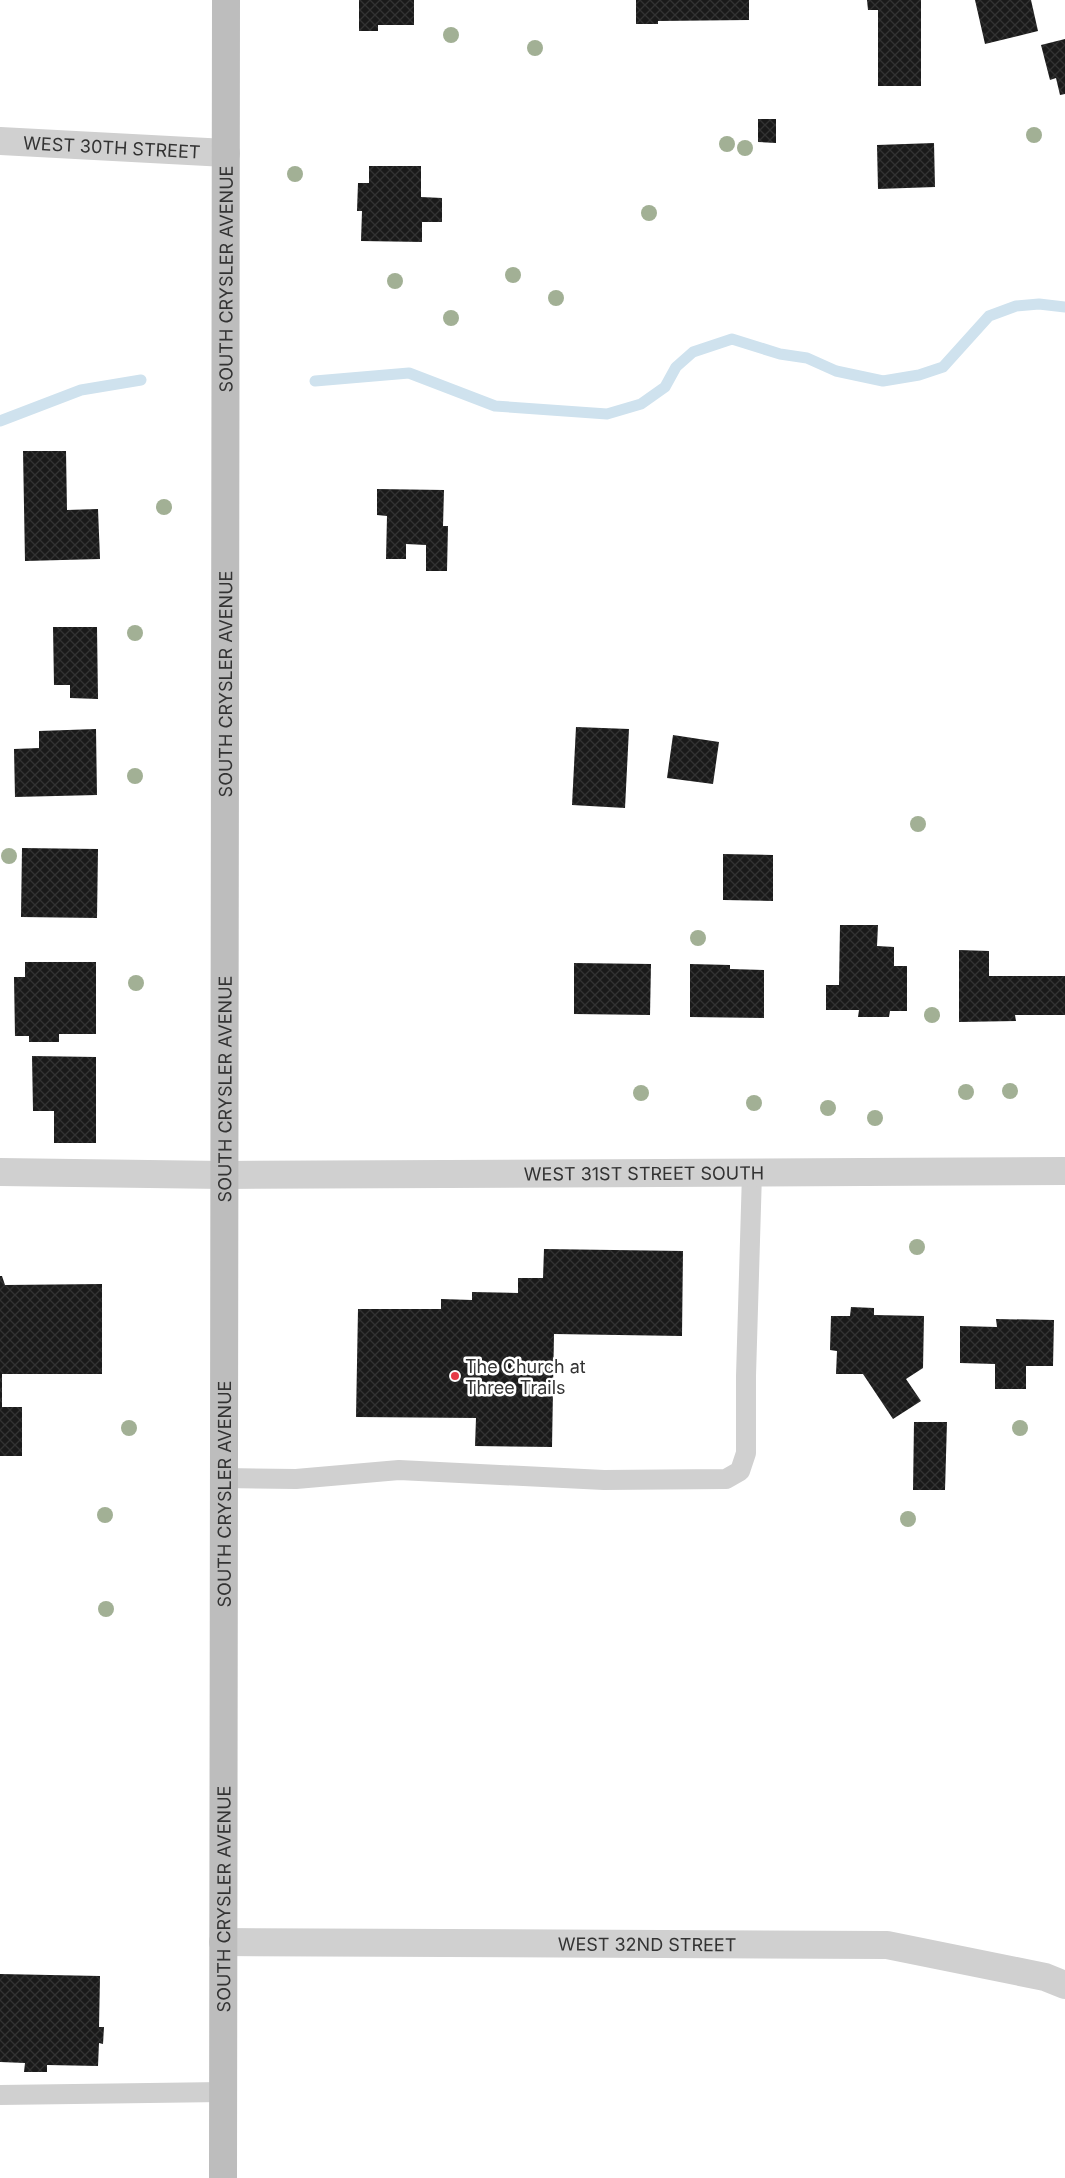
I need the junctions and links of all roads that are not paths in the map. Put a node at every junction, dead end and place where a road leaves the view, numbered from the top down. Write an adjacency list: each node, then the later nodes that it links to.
1 (226, 0): 3 (main road, SOUTH CRYSLER AVENUE)
2 (0, 141): 3 (street, WEST 30TH STREET)
3 (226, 153): 7 (main road, SOUTH CRYSLER AVENUE)
4 (0, 1172): 7 (street, WEST 31ST STREET SOUTH)
5 (1065, 1172): 6 (street, WEST 31ST STREET SOUTH)
6 (752, 1174): 7 (street, WEST 31ST STREET SOUTH); 8 (lane)
7 (224, 1175): 8 (main road, SOUTH CRYSLER AVENUE)
8 (224, 1478): 9 (main road, SOUTH CRYSLER AVENUE)
9 (224, 1942): 10 (street, WEST 32ND STREET); 11 (main road, SOUTH CRYSLER AVENUE)
10 (1065, 1985)
11 (224, 2092): 12 (lane); 13 (main road, SOUTH CRYSLER AVENUE)
12 (0, 2095)
13 (223, 2178)

